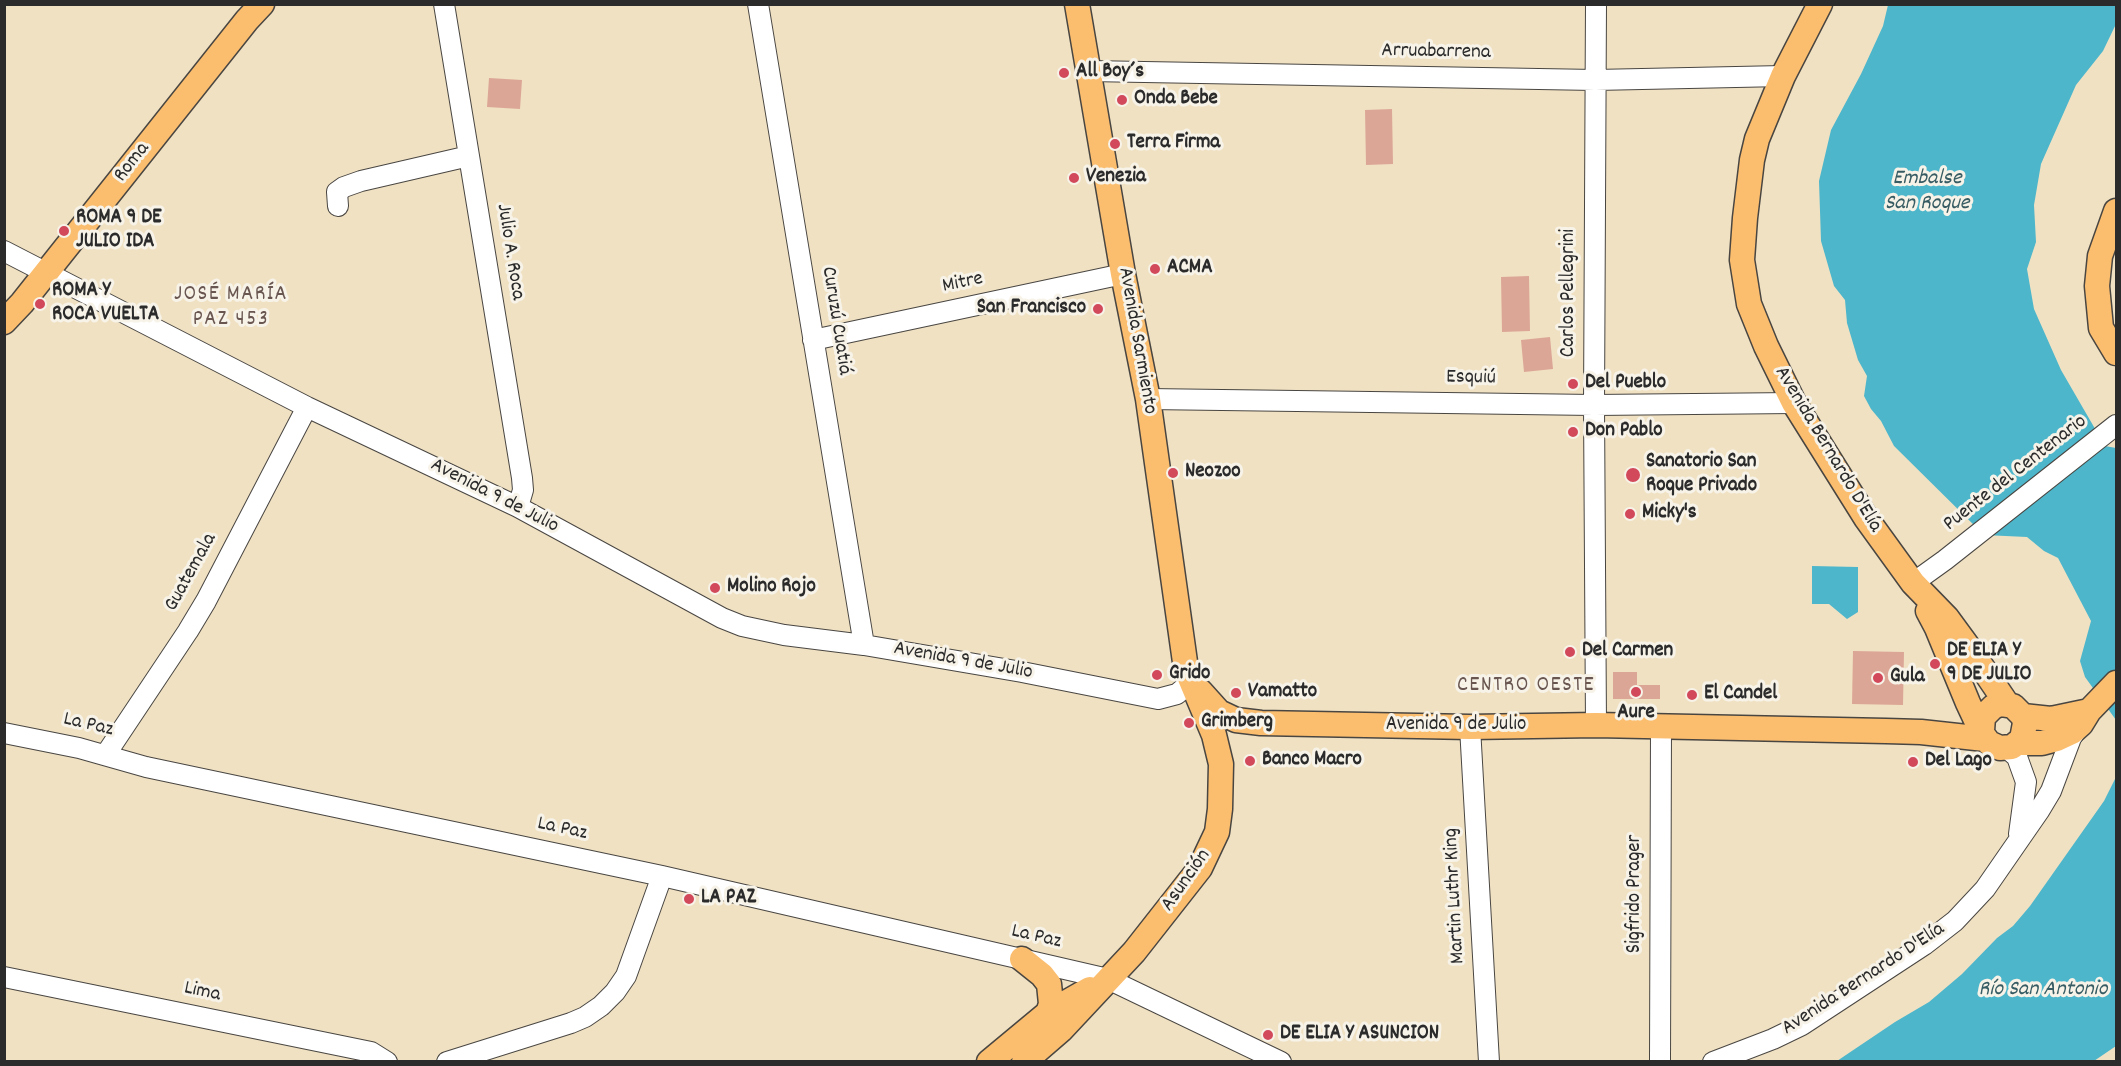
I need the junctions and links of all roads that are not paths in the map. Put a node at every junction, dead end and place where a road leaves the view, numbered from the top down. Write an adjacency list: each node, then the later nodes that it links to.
1 (262, 4): 14 (main road, Roma)
2 (444, 4): 10 (street, Julio A. Roca)
3 (758, 4): 17 (street, Curuzú Cuatiá)
4 (1077, 4): 7 (main road, Avenida Sarmiento)
5 (1596, 4): 9 (street, Carlos Pellegrini)
6 (1820, 4): 8 (main road, Avenida Bernardo D'Elía)
7 (1088, 71): 9 (street, Arruabarrena); 15 (main road, Avenida Sarmiento)
8 (1783, 76): 9 (street, Arruabarrena); 20 (main road, Avenida Bernardo D'Elía)
9 (1595, 80): 21 (street, Carlos Pellegrini)
10 (469, 156): 11 (street); 24 (street, Julio A. Roca)
11 (338, 206)
12 (2116, 211): 18 (main road)
13 (4, 251): 14 (street, Avenida 9 de Julio)
14 (47, 273): 16 (main road, Roma); 22 (street, Avenida 9 de Julio)
15 (1124, 274): 17 (street, Mitre); 19 (main road, Avenida Sarmiento)
16 (4, 322)
17 (813, 340): 26 (street, Curuzú Cuatiá)
18 (2116, 353)
19 (1148, 399): 21 (street, Esquiú); 27 (main road, Avenida Sarmiento)
20 (1794, 403): 21 (street, Esquiú); 25 (main road, Avenida Bernardo D'Elía)
21 (1594, 405): 31 (street, Carlos Pellegrini)
22 (307, 406): 24 (street, Avenida 9 de Julio); 38 (street, Guatemala)
23 (2116, 425): 25 (street, Puente del Centenario)
24 (518, 507): 26 (street, Avenida 9 de Julio)
25 (1913, 583): 34 (main road, Avenida Bernardo D'Elía); 36 (main road, Avenida Bernardo D'Elía)
26 (864, 645): 27 (street, Avenida 9 de Julio)
27 (1190, 678): 30 (main road, Avenida 9 de Julio); 39 (main road, Asunción)
28 (2116, 683): 29 (main road)
29 (2085, 717): 34 (main road); 37 (main road); 40 (street, Avenida Bernardo D'Elía)
30 (1262, 723): 33 (main road, Avenida 9 de Julio); 39 (main road, Asunción)
31 (1596, 725): 32 (main road, Avenida 9 de Julio); 33 (main road, Avenida 9 de Julio)
32 (1660, 726): 36 (main road, Avenida 9 de Julio); 53 (street, Sigfrido Prager)
33 (1470, 727): 52 (street, Martin Luthr King)
34 (2016, 727): 36 (main road, Avenida 9 de Julio); 36 (main road); 37 (main road); 41 (street, Avenida Bernardo D'Elía)
35 (4, 733): 38 (street, La Paz)
36 (1983, 735)
37 (2042, 743): 40 (street)
38 (105, 754): 42 (street, La Paz)
39 (1221, 764): 45 (main road, Asunción)
40 (2054, 784): 41 (street, Avenida Bernardo D'Elía)
41 (2017, 843): 54 (street, Avenida Bernardo D'Elía)
42 (662, 876): 43 (street, La Paz); 48 (street)
43 (1022, 959): 45 (street, La Paz); 46 (main road)
44 (4, 977): 47 (street, Lima)
45 (1108, 979): 46 (main road, Asunción); 50 (main road, Asunción); 51 (street)
46 (1047, 1013): 49 (main road, Asunción)
47 (387, 1062)
48 (447, 1062)
49 (989, 1062)
50 (1024, 1062)
51 (1281, 1062)
52 (1489, 1062)
53 (1660, 1062)
54 (1713, 1062)

